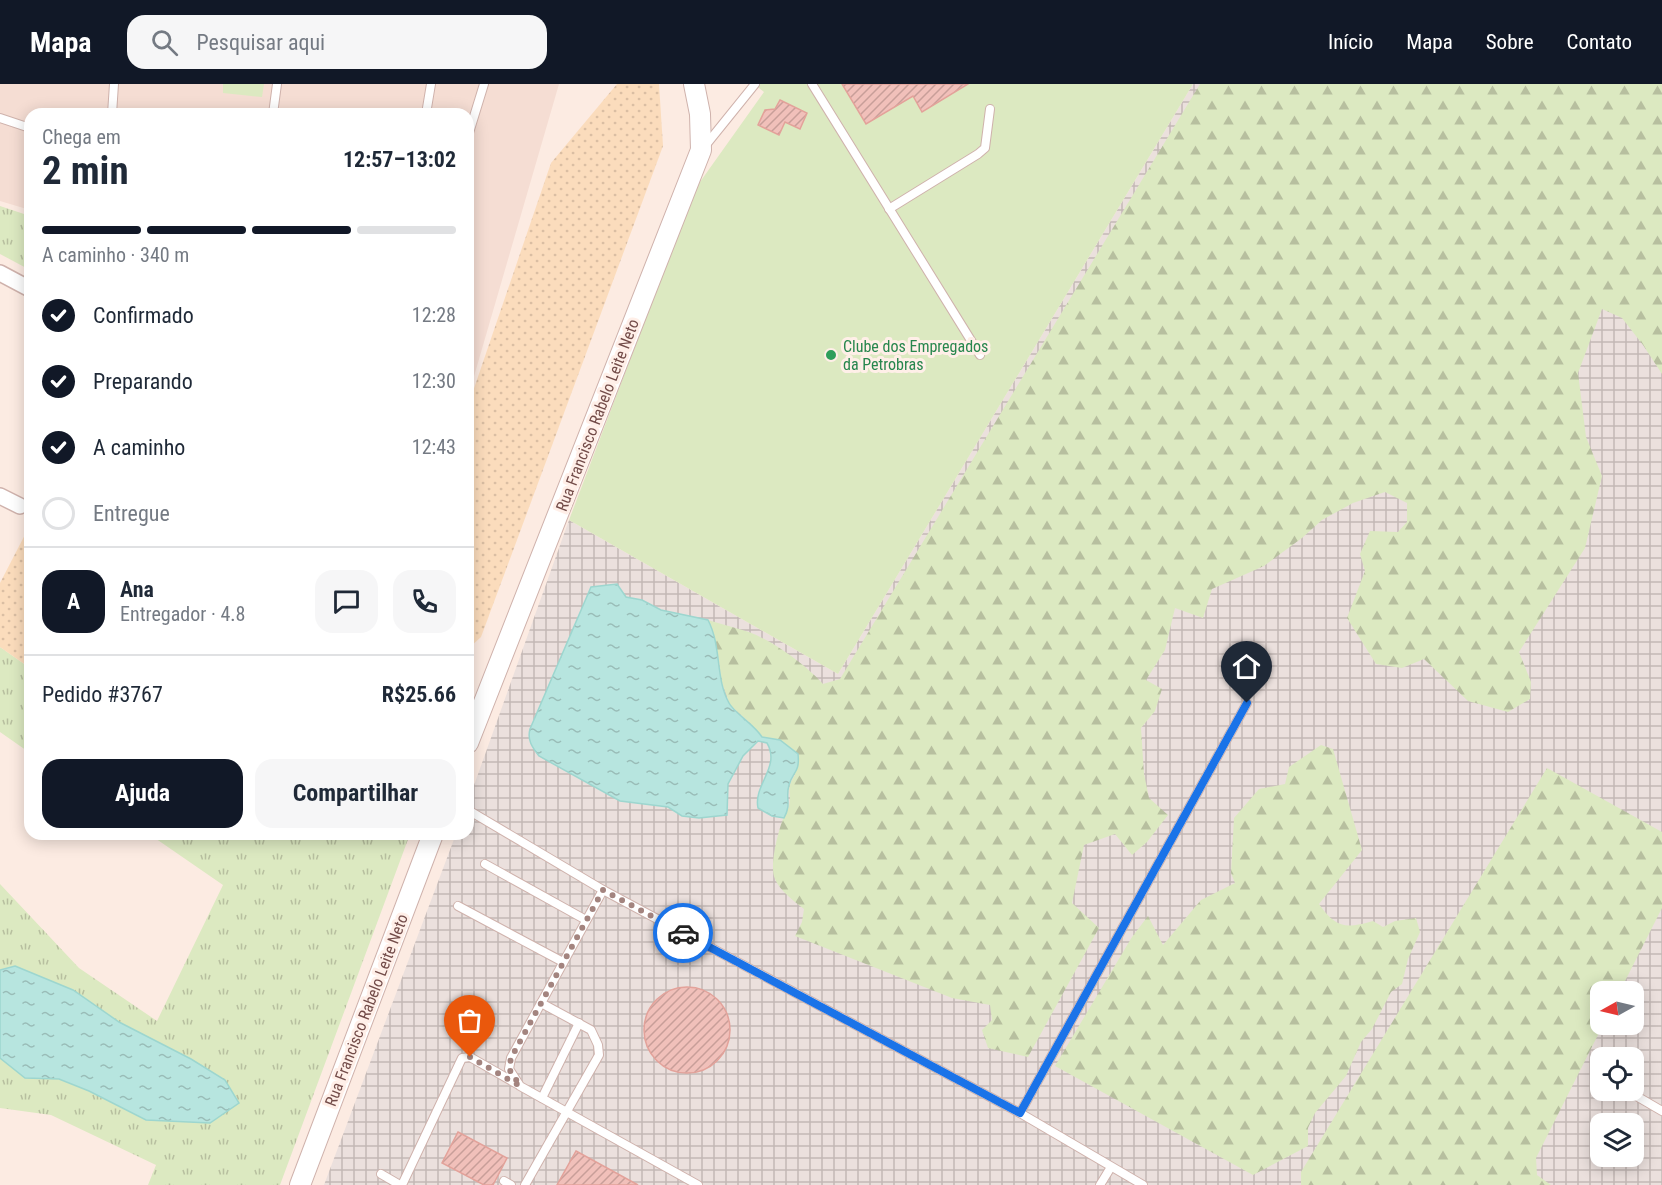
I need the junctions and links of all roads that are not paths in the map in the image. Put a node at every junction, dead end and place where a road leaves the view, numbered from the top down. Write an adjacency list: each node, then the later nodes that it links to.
1 (114, 84): 8 (lane)
2 (277, 84): 9 (lane)
3 (431, 84): 10 (lane)
4 (484, 84): 12 (lane)
5 (694, 84): 15 (street, Rua Francisco Rabelo Leite Neto)
6 (755, 84): 15 (lane)
7 (812, 84): 16 (lane)
8 (112, 108)
9 (274, 108)
10 (427, 108)
11 (990, 109): 16 (lane)
12 (474, 116)
13 (0, 118): 14 (lane)
14 (24, 126)
15 (701, 150): 23 (street, Rua Francisco Rabelo Leite Neto)
16 (889, 209): 19 (lane)
17 (0, 273): 18 (street)
18 (24, 286)
19 (980, 355)
20 (0, 496): 21 (street)
21 (20, 506)
22 (1247, 703): 38 (lane)
23 (474, 728)
24 (474, 814): 27 (lane)
25 (431, 840): 42 (street, Rua Francisco Rabelo Leite Neto)
26 (485, 864): 29 (lane)
27 (603, 890): 29 (lane); 38 (lane)
28 (458, 906): 30 (lane)
29 (586, 920): 30 (lane)
30 (563, 962): 31 (lane)
31 (541, 1003): 32 (lane); 33 (lane)
32 (579, 1023): 34 (lane); 37 (lane)
33 (520, 1086): 34 (lane); 43 (lane)
34 (542, 1098): 37 (lane)
35 (1644, 1100): 36 (lane)
36 (1662, 1111)
37 (567, 1112): 41 (lane); 44 (lane)
38 (1020, 1113): 39 (lane)
39 (1111, 1167): 46 (lane); 47 (lane)
40 (381, 1174): 43 (lane)
41 (683, 1181): 45 (lane)
42 (300, 1185)
43 (401, 1185)
44 (525, 1185)
45 (698, 1185)
46 (1100, 1185)
47 (1143, 1185)

